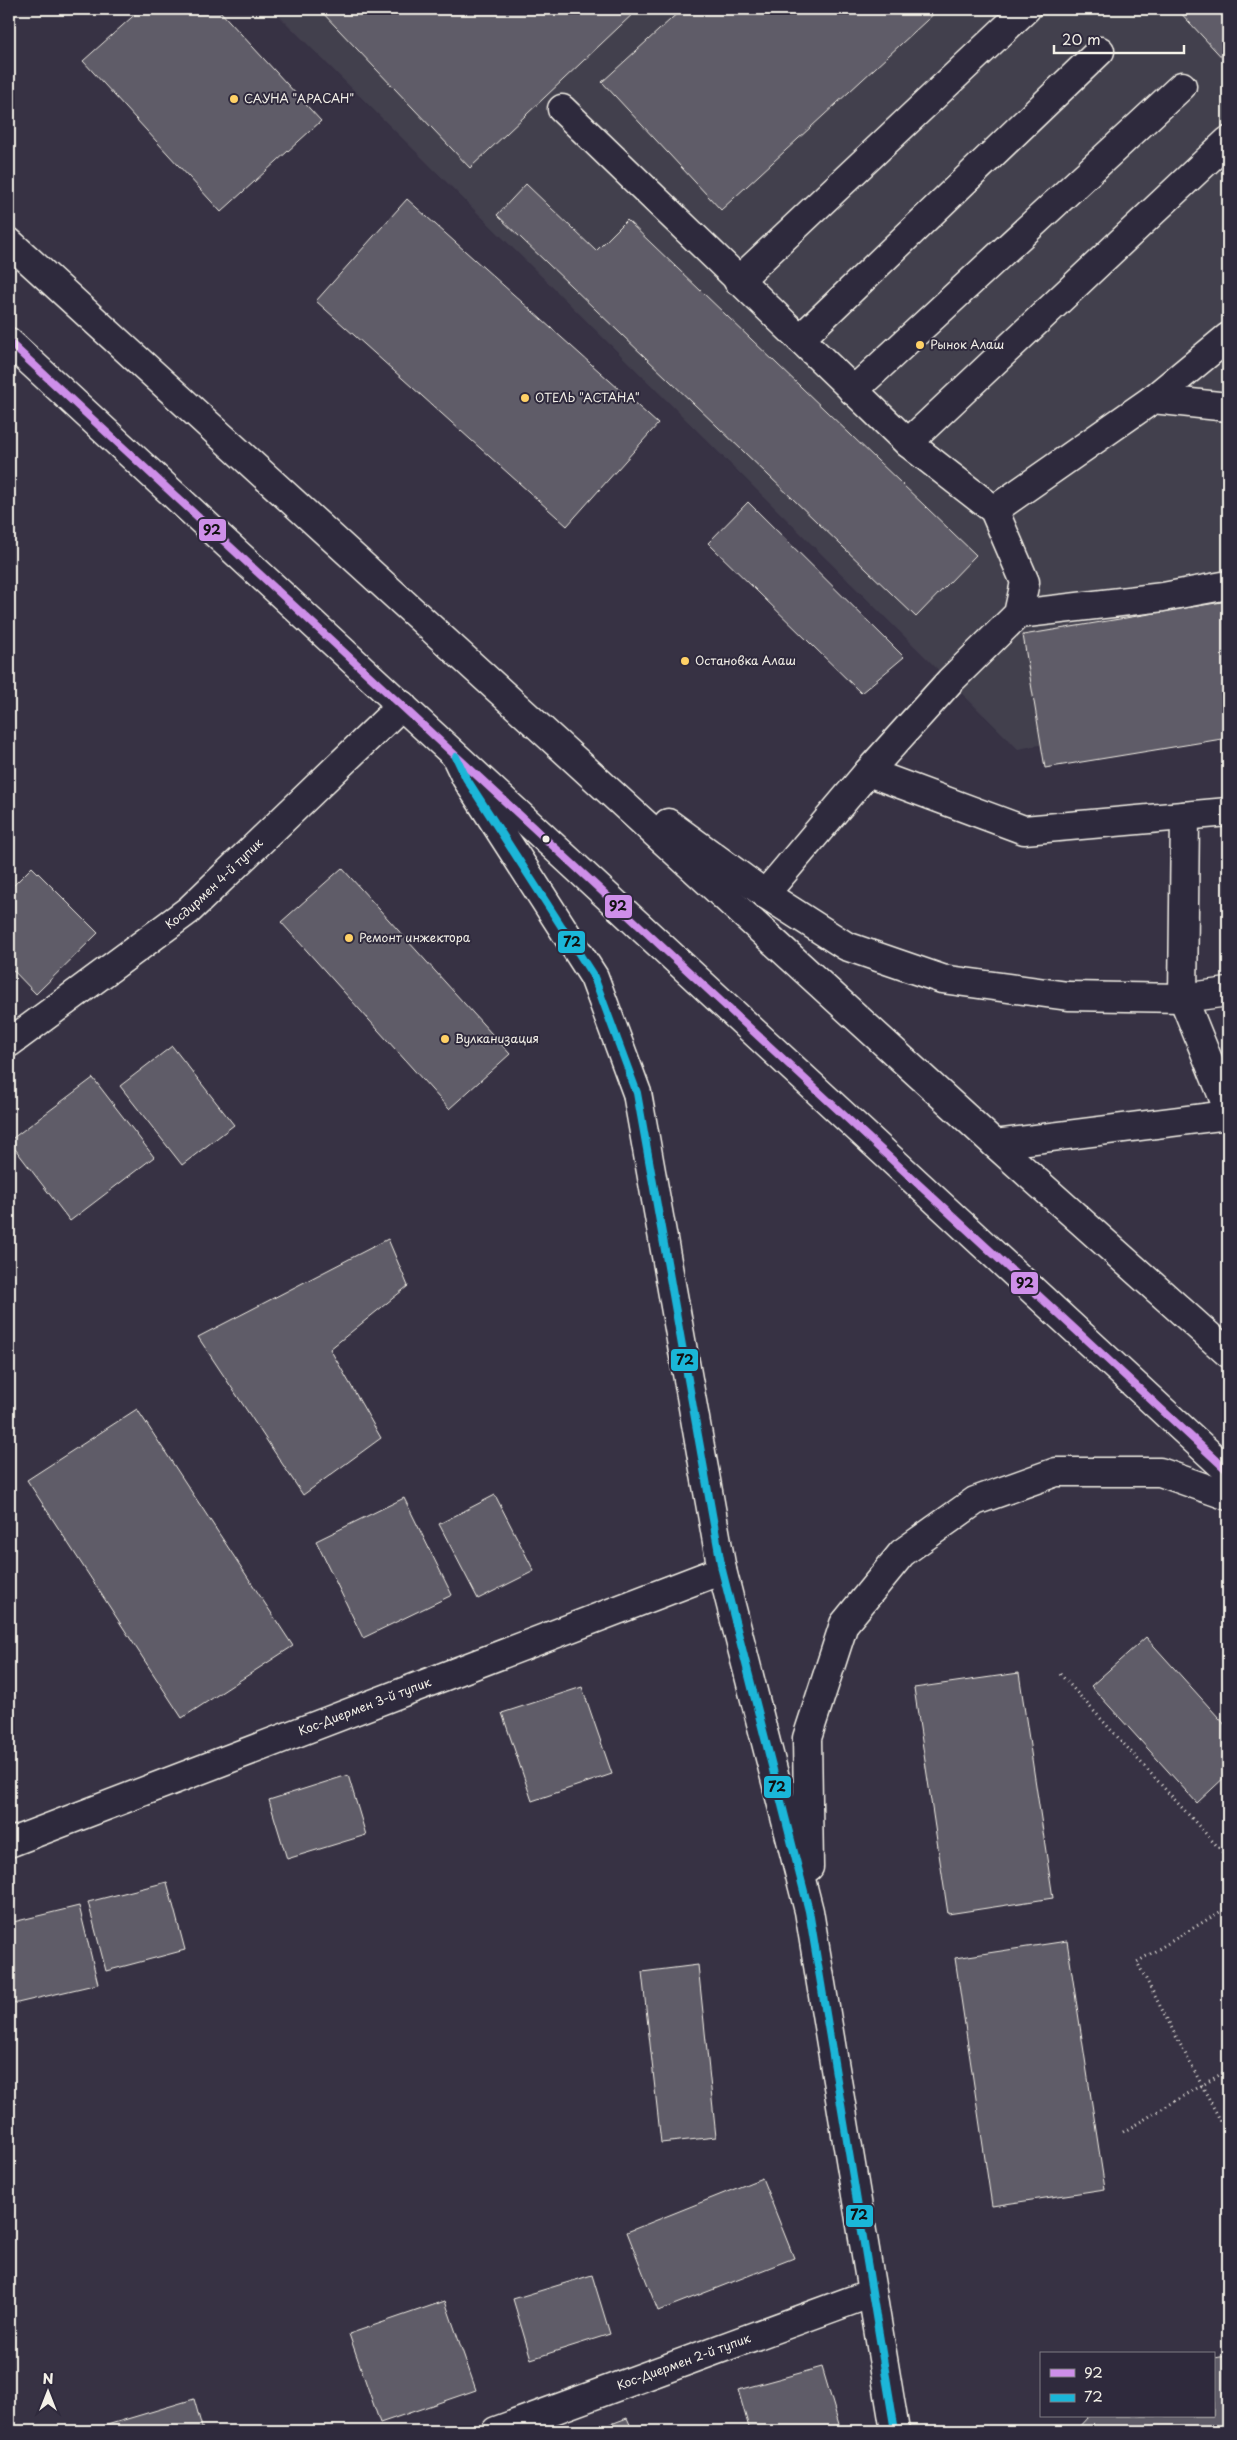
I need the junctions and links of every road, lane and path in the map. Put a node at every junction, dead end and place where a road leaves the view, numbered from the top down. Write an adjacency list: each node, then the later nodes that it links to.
1 (1026, 9): 7 (main road)
2 (1100, 52): 9 (main road)
3 (1182, 86): 11 (main road)
4 (562, 109): 7 (main road)
5 (1228, 140): 14 (main road)
6 (9, 242): 19 (main road)
7 (738, 281): 9 (main road)
8 (1228, 337): 12 (main road)
9 (800, 339): 11 (main road)
10 (9, 342): 18 (main road)
11 (853, 391): 14 (main road)
12 (1153, 399): 13 (main road); 15 (main road)
13 (1228, 407)
14 (908, 443): 15 (main road)
15 (994, 510): 17 (main road)
16 (1228, 585): 17 (main road)
17 (1018, 614): 21 (main road)
18 (402, 704): 20 (main road); 27 (main road, Косдирмен 4-й тупик)
19 (562, 746): 24 (main road); 30 (main road)
20 (456, 756): 32 (main road); 34 (main road)
21 (868, 772): 23 (main road); 24 (main road)
22 (1228, 812): 23 (main road)
23 (1185, 816): 26 (main road)
24 (765, 894): 26 (main road)
25 (1228, 992): 26 (main road)
26 (1183, 998): 28 (main road)
27 (9, 1044)
28 (1228, 1109)
29 (1228, 1115): 30 (main road)
30 (995, 1144): 31 (main road)
31 (1228, 1353)
32 (1228, 1471)
33 (1228, 1496): 39 (main road)
34 (722, 1570): 36 (main road, Кос-Диермен 3-й тупик); 39 (main road)
35 (1060, 1674): 37 (path)
36 (9, 1844)
37 (1228, 1858)
38 (1228, 1907): 41 (path)
39 (809, 1911): 44 (main road)
40 (1228, 2070): 41 (path)
41 (1202, 2085): 42 (path); 43 (path)
42 (1123, 2132)
43 (1228, 2135)
44 (872, 2293): 45 (main road, Кос-Диермен 2-й тупик); 46 (main road)
45 (496, 2431)
46 (895, 2431)

